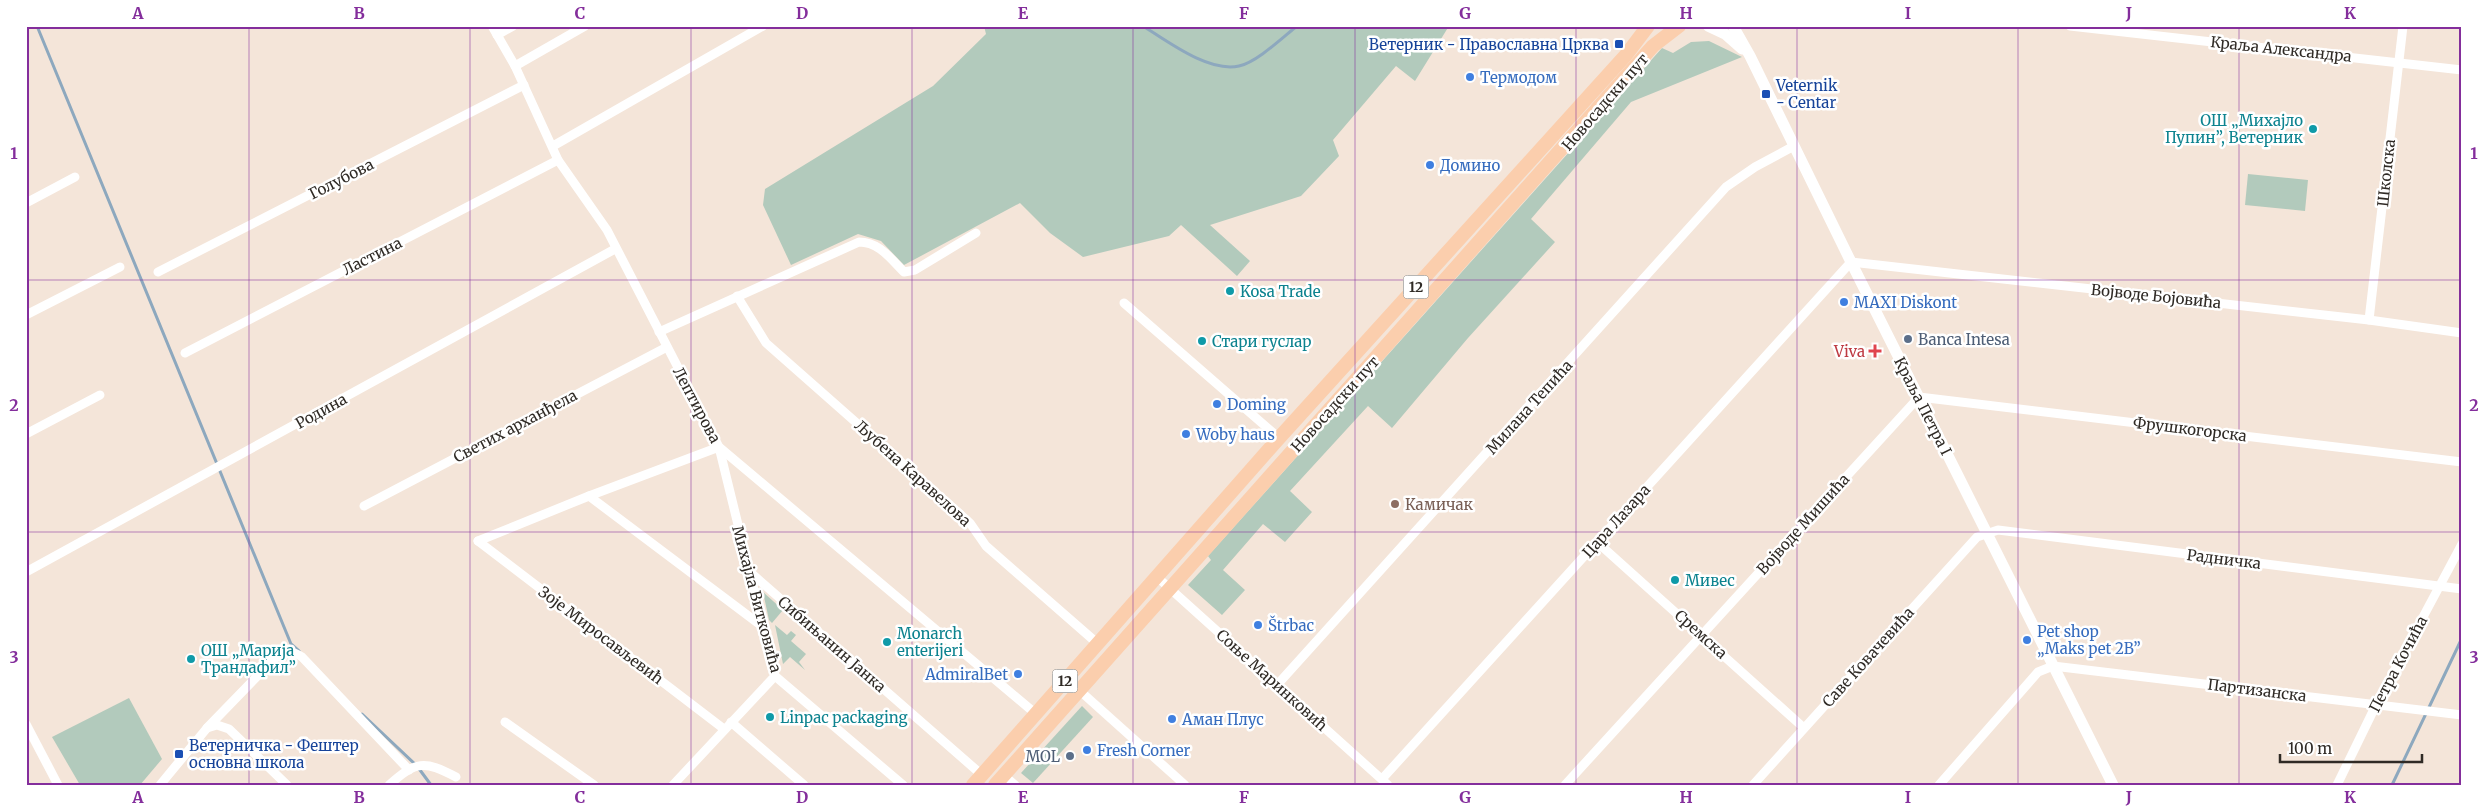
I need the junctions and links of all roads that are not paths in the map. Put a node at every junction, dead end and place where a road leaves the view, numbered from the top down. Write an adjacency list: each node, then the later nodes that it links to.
1 (492, 26): 11 (street, Лептирова)
2 (513, 26): 11 (street)
3 (585, 26): 14 (street)
4 (762, 26): 17 (street)
5 (1648, 26): 38 (main road, Новосадски пут / 12)
6 (1679, 26): 50 (main road, Новосадски пут / 12)
7 (1708, 26): 12 (street)
8 (1733, 26): 12 (street, Краља Петра I)
9 (2070, 26): 13 (street, Краља Александра)
10 (2403, 26): 13 (street, Школска)
11 (497, 35): 14 (street, Лептирова)
12 (1750, 56): 18 (street, Краља Петра I)
13 (2398, 62): 15 (street, Краља Александра); 30 (street, Школска)
14 (515, 66): 16 (street, Лептирова)
15 (2462, 70)
16 (524, 85): 17 (street, Лептирова); 26 (street, Голубова)
17 (553, 146): 19 (street, Лептирова)
18 (1794, 146): 24 (street, Краља Петра I); 57 (street, Милана Тепића)
19 (558, 160): 23 (street, Лептирова); 34 (street, Ластина)
20 (75, 177): 21 (street)
21 (26, 203)
22 (976, 233): 27 (street)
23 (616, 249): 31 (street, Лептирова); 46 (street, Родина)
24 (1850, 262): 30 (street, Војводе Бојовића); 36 (street, Краља Петра I); 44 (street, Цара Лазара)
25 (120, 267): 29 (street)
26 (158, 272)
27 (737, 296): 31 (street); 54 (street, Љубена Каравелова)
28 (1124, 302): 38 (street, Новосадски пут)
29 (26, 315)
30 (2369, 320): 32 (street, Војводе Бојовића)
31 (659, 332): 33 (street, Лептирова)
32 (2462, 333)
33 (667, 347): 39 (street, Лептирова); 42 (street, Светих арханђела)
34 (185, 353)
35 (100, 395): 37 (street)
36 (1919, 397): 40 (street, Фрушкогорска); 43 (street, Краља Петра I); 53 (street, Војводе Мишића)
37 (26, 434)
38 (1279, 438): 48 (main road, Новосадски пут / 12)
39 (719, 447): 41 (street); 47 (street, Михајла Витковића); 60 (street, Лептирова)
40 (2462, 462)
41 (589, 496): 52 (street); 64 (street, Зоје Миросављевић)
42 (364, 506)
43 (1986, 532): 49 (street, Радничка); 55 (street, Краља Петра I); 66 (street, Саве Ковачевића)
44 (1597, 542): 53 (street, Сремска); 71 (street, Цара Лазара)
45 (2462, 544): 49 (street, Петра Кочића)
46 (26, 572)
47 (750, 572): 52 (street, Михајла Витковића); 69 (street, Сибињанин Јанка)
48 (1156, 576): 50 (street, Соње Маринковић); 54 (main road, Новосадски пут / 12)
49 (2440, 587): 51 (street, Радничка); 59 (street, Петра Кочића)
50 (1170, 588): 57 (street, Соње Маринковић); 58 (main road, Новосадски пут / 12)
51 (2462, 588)
52 (763, 627): 56 (street, Михајла Витковића)
53 (1702, 635): 66 (street, Сремска); 82 (street, Војводе Мишића)
54 (1098, 643): 60 (main road, Новосадски пут / 12)
55 (2053, 666): 59 (street, Партизанска); 84 (street); 85 (street, Краља Петра I)
56 (775, 676): 64 (street); 79 (street, Михајла Витковића)
57 (1277, 684): 71 (street, Соње Маринковић)
58 (1079, 690): 70 (main road, Новосадски пут / 12); 81 (street)
59 (2376, 705): 61 (street, Партизанска); 86 (street, Петра Кочића)
60 (1036, 714): 69 (main road, Новосадски пут / 12)
61 (2462, 715)
62 (505, 722): 76 (street)
63 (26, 724): 72 (street)
64 (728, 725): 77 (street); 78 (street, Зоје Миросављевић)
65 (207, 728): 67 (street); 73 (street); 74 (street)
66 (1804, 728): 83 (street, Саве Ковачевића)
67 (409, 770): 68 (street); 75 (street)
68 (456, 777)
69 (978, 780)
70 (999, 780): 80 (street)
71 (1385, 782)
72 (58, 785)
73 (160, 785)
74 (287, 785)
75 (389, 785)
76 (594, 785)
77 (673, 785)
78 (804, 785)
79 (903, 785)
80 (1014, 785)
81 (1185, 785)
82 (1565, 785)
83 (1753, 785)
84 (1939, 785)
85 (2113, 785)
86 (2337, 785)

